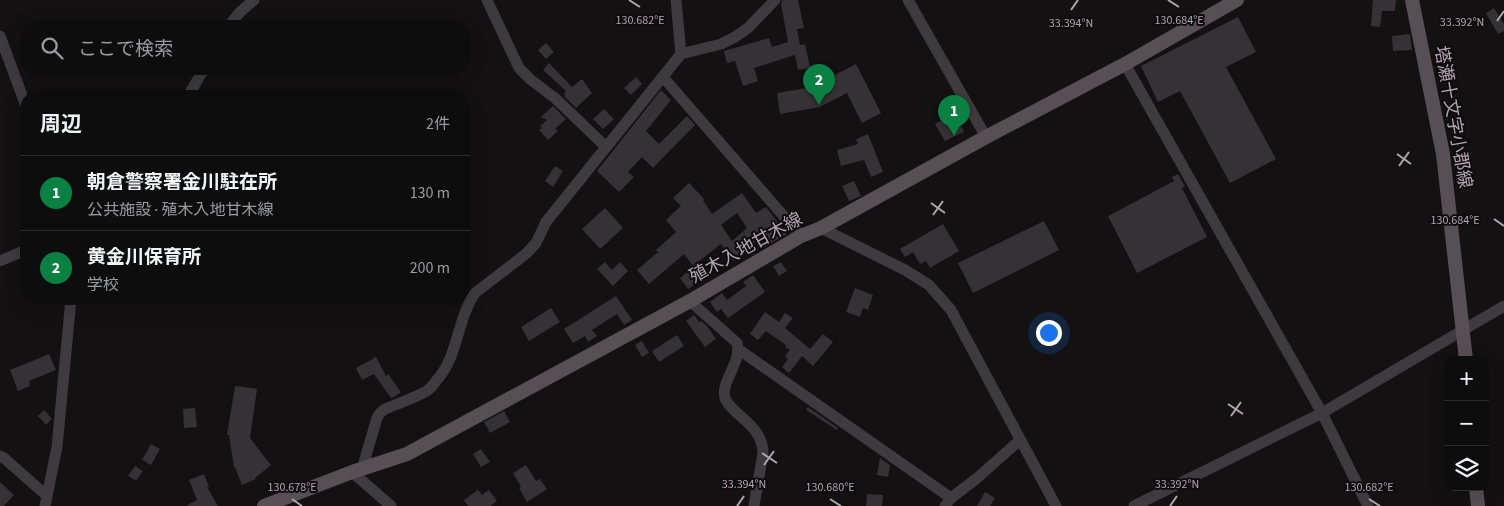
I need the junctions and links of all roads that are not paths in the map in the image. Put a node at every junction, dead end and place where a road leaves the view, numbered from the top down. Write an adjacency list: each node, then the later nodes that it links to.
1 (254, 0): 8 (street)
2 (487, 0): 17 (street)
3 (676, 0): 10 (street)
4 (775, 0): 10 (street)
5 (908, 0): 16 (street)
6 (1237, 0): 11 (main road, 殖木入地甘木線)
7 (1412, 0): 27 (main road, 塔瀬十文字小郡線)
8 (234, 20)
9 (0, 36): 14 (street)
10 (682, 54): 13 (street)
11 (1125, 64): 16 (main road, 殖木入地甘木線); 30 (street)
12 (200, 75): 15 (street)
13 (663, 77): 17 (street); 19 (street)
14 (20, 90)
15 (192, 90)
16 (986, 138): 18 (main road, 殖木入地甘木線)
17 (606, 147): 22 (street)
18 (821, 228): 19 (main road, 殖木入地甘木線); 31 (street)
19 (801, 236): 23 (main road, 殖木入地甘木線)
20 (20, 253): 21 (street)
21 (0, 261)
22 (470, 300)
23 (690, 301): 28 (street); 33 (main road, 殖木入地甘木線)
24 (70, 305): 35 (street)
25 (468, 305): 33 (street)
26 (1504, 306): 27 (street)
27 (1463, 330): 29 (main road, 塔瀬十文字小郡線); 30 (street)
28 (738, 349): 36 (street); 39 (street)
29 (1466, 356)
30 (1322, 413): 41 (street); 42 (street)
31 (1020, 440): 36 (street); 40 (street)
32 (0, 456): 35 (street)
33 (357, 471): 37 (main road, 殖木入地甘木線); 38 (street)
34 (1476, 491): 43 (main road)
35 (46, 501)
36 (948, 502)
37 (264, 506)
38 (391, 506)
39 (754, 506)
40 (1056, 506)
41 (1134, 506)
42 (1368, 506)
43 (1478, 506)

